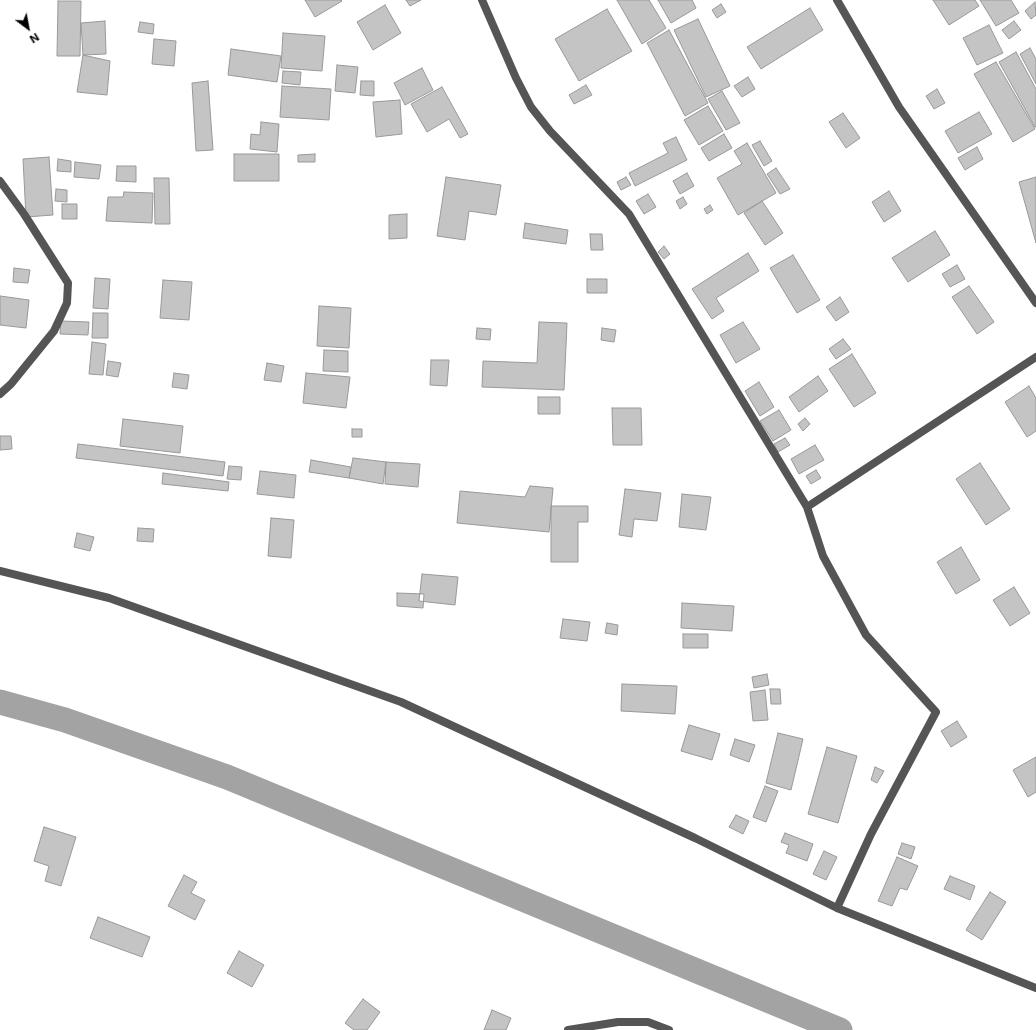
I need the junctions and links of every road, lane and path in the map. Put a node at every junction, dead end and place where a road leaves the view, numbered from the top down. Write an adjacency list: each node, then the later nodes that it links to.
1 (482, 0): 7 (street)
2 (837, 0): 4 (street)
3 (0, 181): 6 (street)
4 (1036, 303)
5 (1036, 356): 7 (street)
6 (0, 394)
7 (807, 507): 9 (street)
8 (0, 571): 9 (street)
9 (837, 908): 10 (street)
10 (1036, 988)
11 (568, 1030): 12 (street)
12 (669, 1030)

